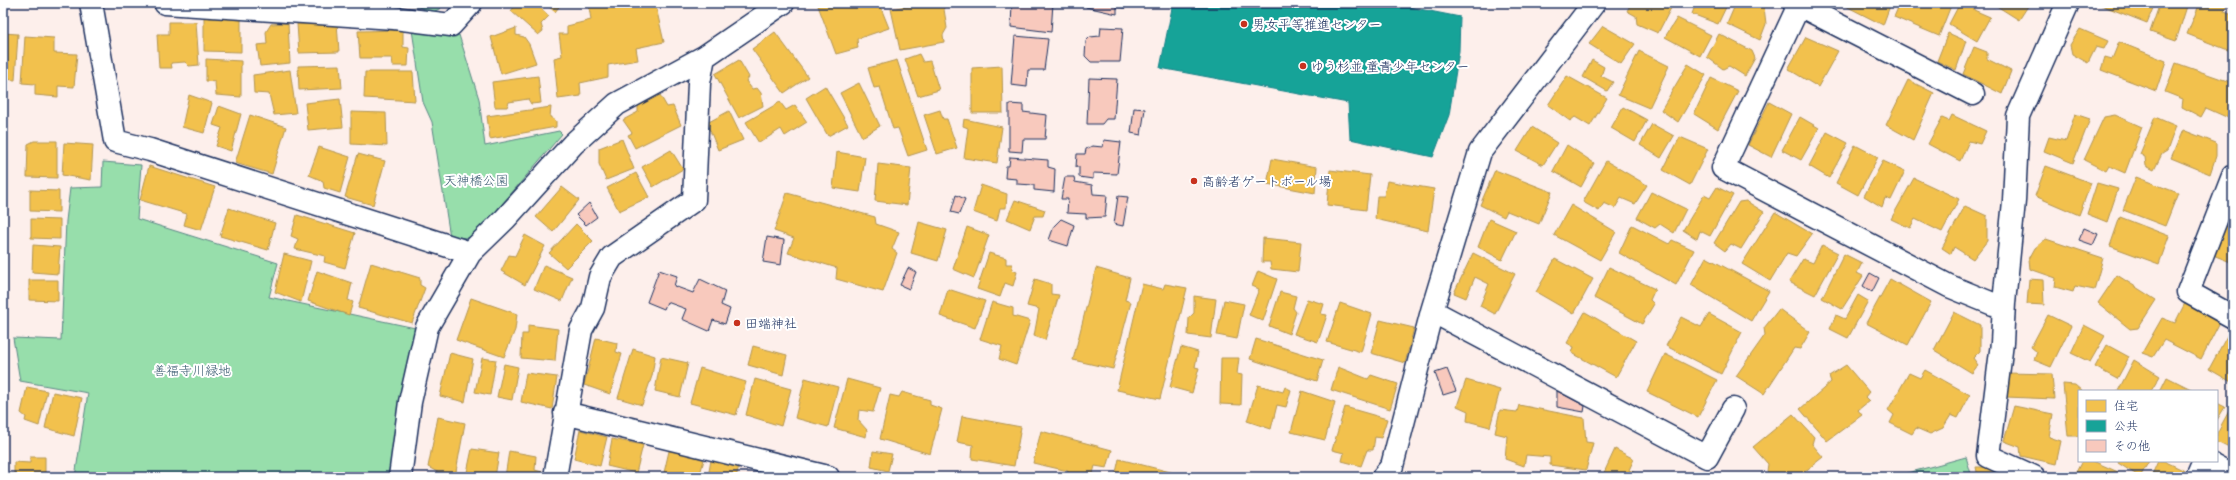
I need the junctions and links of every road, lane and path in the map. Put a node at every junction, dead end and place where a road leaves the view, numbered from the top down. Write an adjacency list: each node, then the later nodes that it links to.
1 (91, 3): 12 (street)
2 (165, 3): 8 (street)
3 (471, 3): 8 (street)
4 (783, 3): 9 (street)
5 (1594, 3): 14 (street)
6 (2068, 3): 13 (street)
7 (1796, 4): 10 (street); 13 (street)
8 (391, 10)
9 (704, 57): 12 (street); 17 (street)
10 (1973, 94)
11 (2233, 176): 15 (street)
12 (470, 253): 21 (street)
13 (2004, 303): 25 (street)
14 (1432, 311): 16 (street); 24 (street)
15 (2233, 317)
16 (1733, 408)
17 (565, 413): 20 (street); 22 (street)
18 (2204, 462): 26 (street)
19 (2206, 462): 27 (street)
20 (766, 470): 23 (street)
21 (400, 477)
22 (554, 477)
23 (828, 477)
24 (1383, 477)
25 (2034, 477)
26 (2197, 477)
27 (2233, 477)

